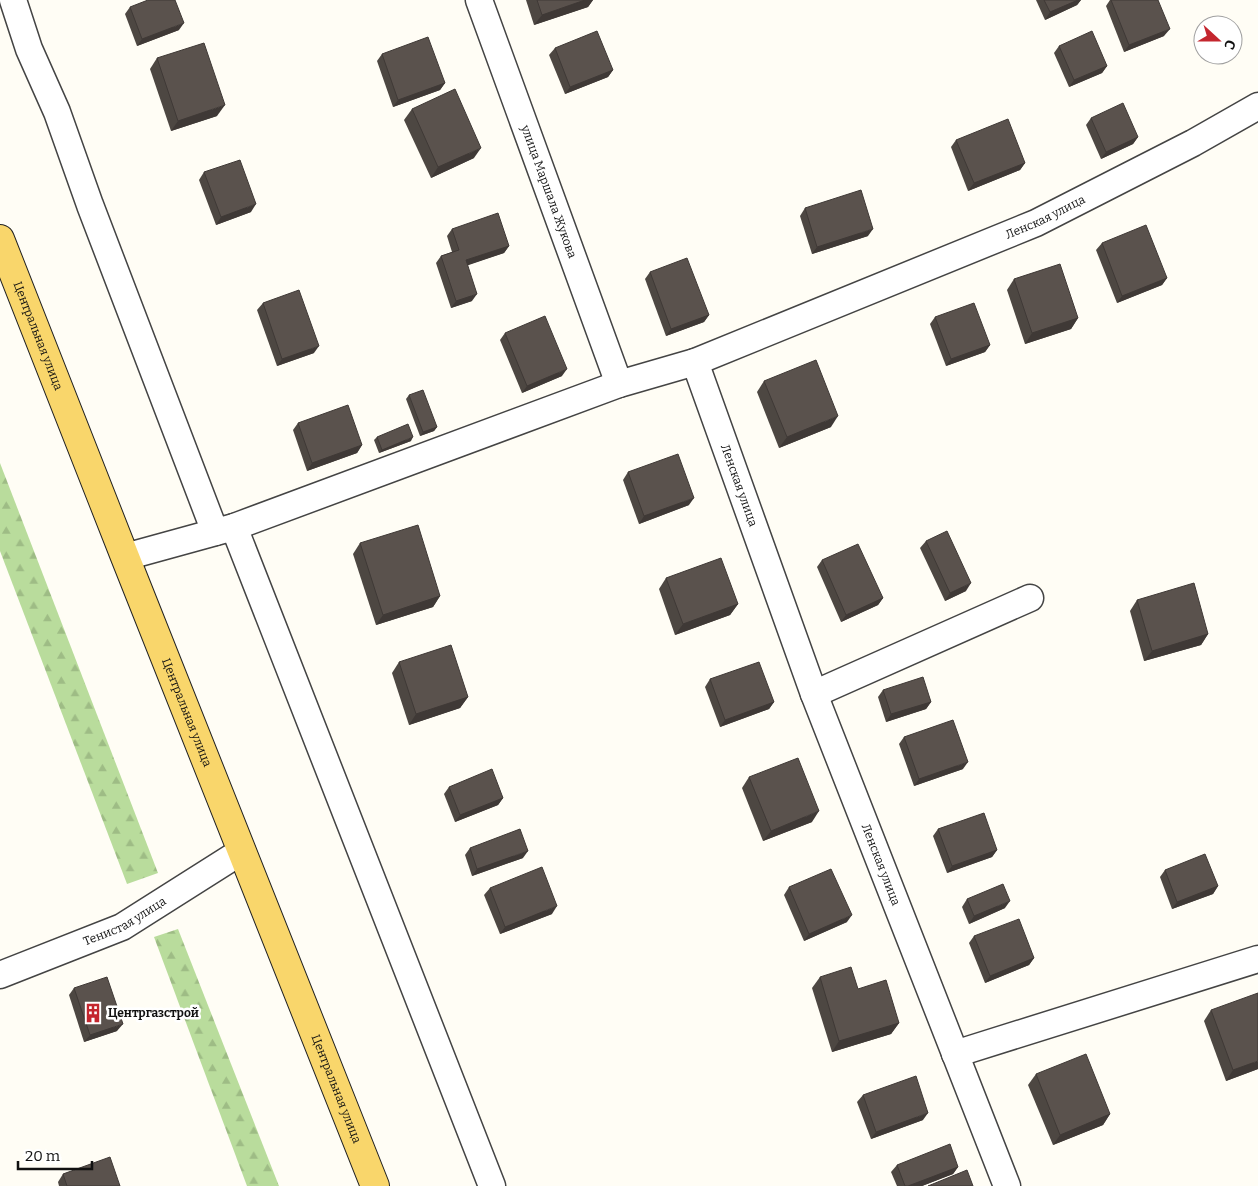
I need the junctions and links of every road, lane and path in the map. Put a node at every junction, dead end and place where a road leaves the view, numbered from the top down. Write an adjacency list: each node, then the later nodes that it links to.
1 (13, 0): 7 (street)
2 (478, 0): 6 (street, улица Маршала Жукова)
3 (1258, 106): 5 (street, Ленская улица)
4 (0, 239): 8 (main road, Центральная улица)
5 (695, 362): 6 (street); 10 (street, Ленская улица)
6 (619, 384): 7 (street)
7 (224, 530): 8 (street); 16 (street)
8 (125, 557): 11 (main road, Центральная улица)
9 (1030, 598): 10 (street)
10 (814, 694): 14 (street, Ленская улица)
11 (242, 852): 13 (street, Тенистая улица); 15 (main road, Центральная улица)
12 (1258, 959): 14 (street)
13 (0, 975)
14 (955, 1054): 17 (street, Ленская улица)
15 (376, 1186)
16 (492, 1186)
17 (1007, 1186)

